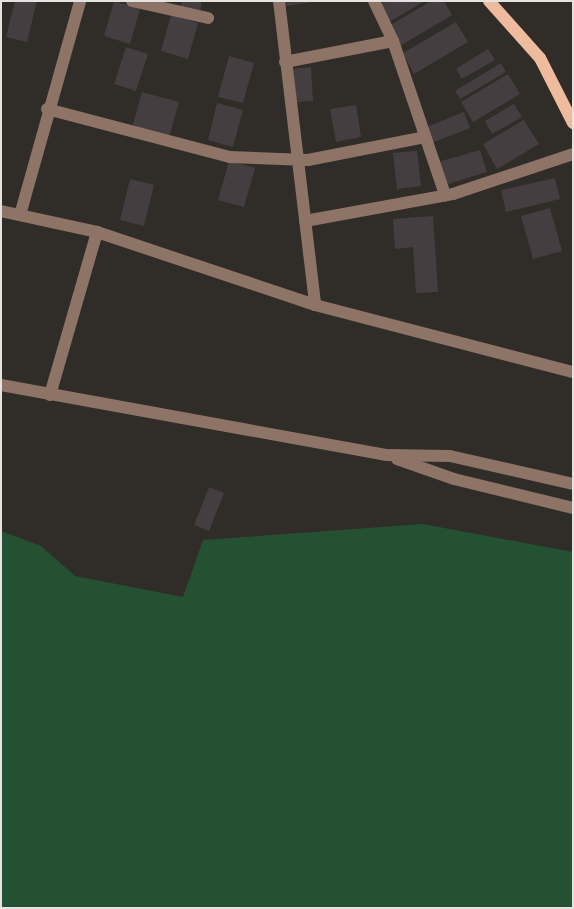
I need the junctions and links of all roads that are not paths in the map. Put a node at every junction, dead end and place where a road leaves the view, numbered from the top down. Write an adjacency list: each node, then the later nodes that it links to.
1 (80, 1): 9 (street)
2 (132, 1): 6 (street)
3 (279, 1): 8 (street)
4 (374, 1): 7 (street)
5 (489, 1): 10 (main road)
6 (208, 18)
7 (393, 41): 8 (street); 11 (street)
8 (285, 62): 13 (street)
9 (47, 109): 13 (street); 16 (street)
10 (573, 123)
11 (425, 137): 13 (street); 14 (street)
12 (573, 154): 14 (street)
13 (297, 161): 17 (street)
14 (445, 195): 17 (street)
15 (1, 211): 16 (street)
16 (20, 216): 18 (street)
17 (305, 221): 19 (street)
18 (97, 232): 19 (street); 22 (street)
19 (315, 305): 20 (street)
20 (573, 372)
21 (1, 385): 22 (street)
22 (50, 395): 23 (street)
23 (386, 454): 24 (street); 25 (street)
24 (573, 484)
25 (573, 508)

